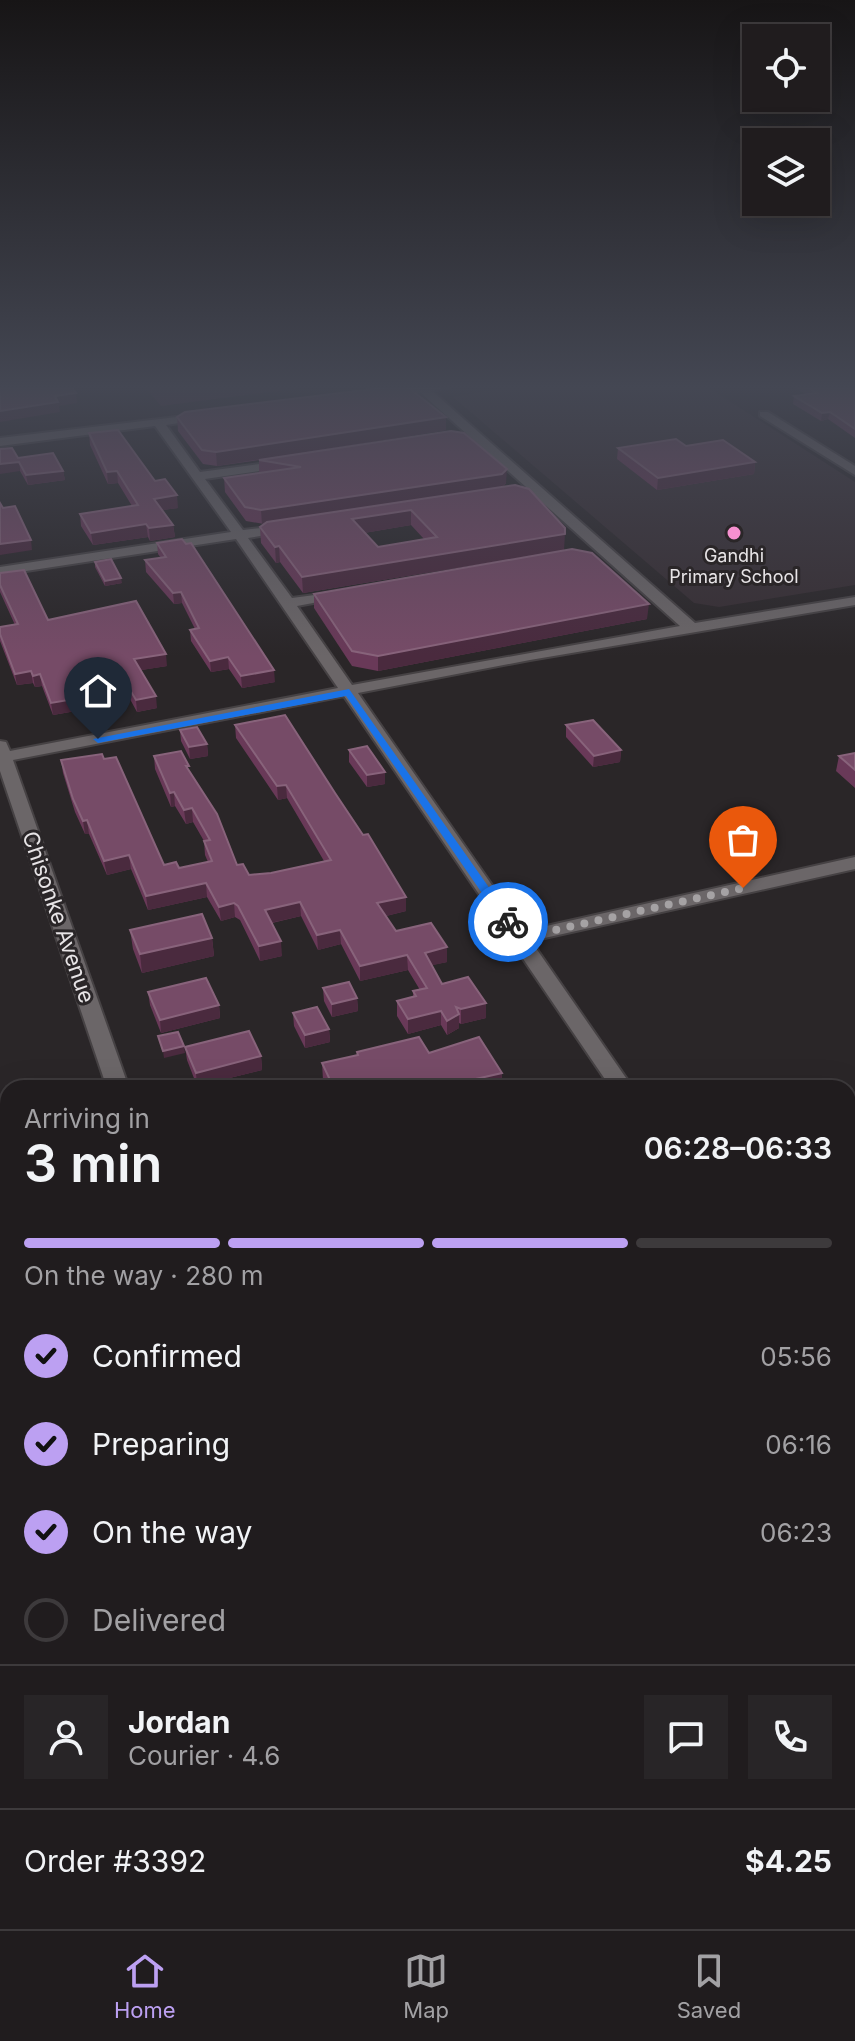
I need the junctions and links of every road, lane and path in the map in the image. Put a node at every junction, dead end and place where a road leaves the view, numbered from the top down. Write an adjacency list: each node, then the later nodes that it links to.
1 (199, 476): 6 (street)
2 (524, 476): 3 (street)
3 (539, 489): 4 (street); 7 (street)
4 (491, 496)
5 (302, 526): 6 (street)
6 (239, 535): 9 (street); 12 (street)
7 (608, 550): 8 (street); 13 (street)
8 (578, 555)
9 (0, 571)
10 (349, 593): 12 (street)
11 (855, 601): 13 (street)
12 (288, 603): 14 (street)
13 (694, 630): 14 (street)
14 (349, 692): 15 (street); 17 (street)
15 (1, 754): 18 (street, Chisonke Avenue)
16 (855, 863): 17 (street)
17 (519, 938): 19 (street)
18 (115, 1080)
19 (617, 1080)

